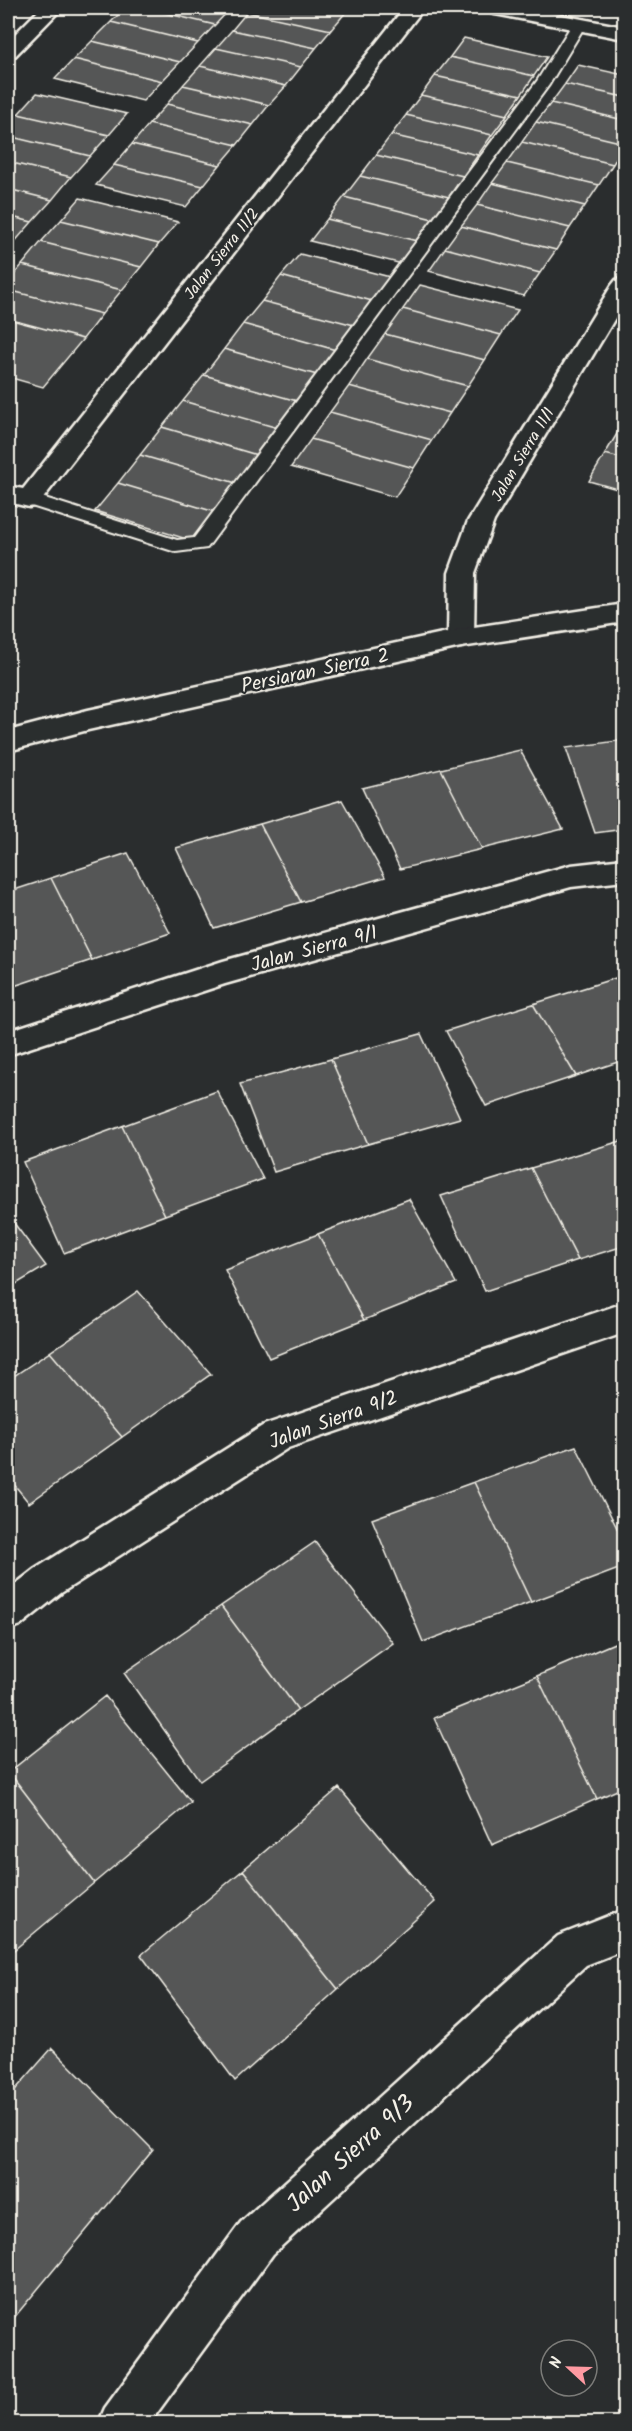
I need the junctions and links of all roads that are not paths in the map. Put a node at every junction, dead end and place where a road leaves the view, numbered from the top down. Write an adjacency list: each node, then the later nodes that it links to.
1 (51, 8): 6 (street)
2 (414, 8): 8 (street, Jalan Sierra 11/2)
3 (495, 8): 4 (street)
4 (579, 24): 5 (street); 8 (lane)
5 (624, 33)
6 (8, 52)
7 (624, 285): 10 (street, Jalan Sierra 11/1)
8 (18, 497)
9 (624, 613): 10 (street, Persiaran Sierra 2)
10 (461, 638): 11 (street, Persiaran Sierra 2)
11 (8, 741)
12 (624, 870): 13 (street, Jalan Sierra 9/1)
13 (8, 1043)
14 (624, 1318): 15 (street, Jalan Sierra 9/2)
15 (8, 1613)
16 (624, 1930): 17 (street, Jalan Sierra 9/3)
17 (121, 2424)

